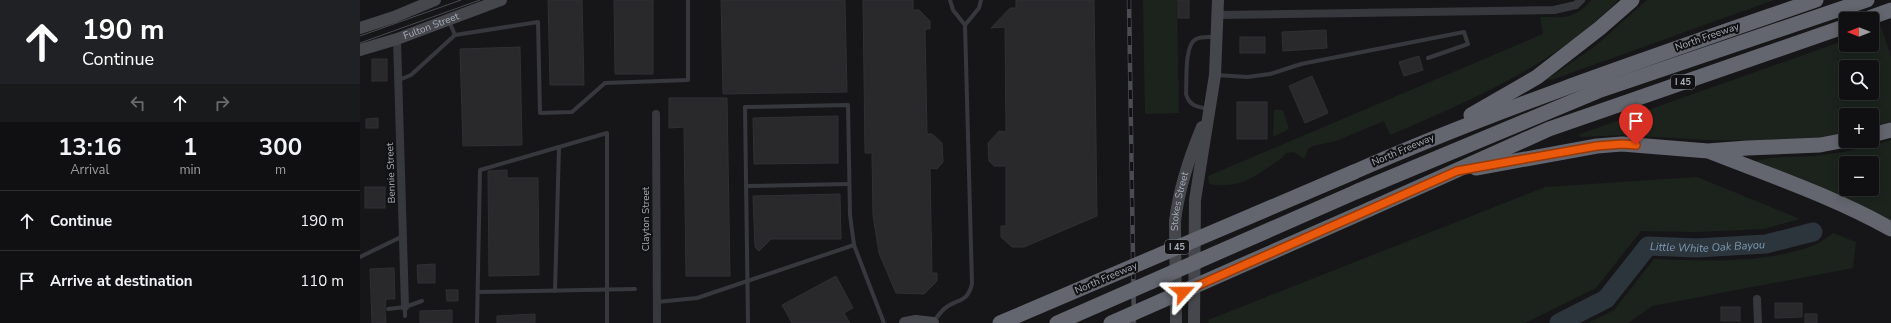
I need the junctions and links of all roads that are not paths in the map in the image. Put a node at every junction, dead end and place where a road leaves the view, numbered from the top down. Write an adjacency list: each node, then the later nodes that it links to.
1 (435, 0): 16 (street)
2 (501, 0): 14 (street, Fulton Street)
3 (688, 0): 18 (lane)
4 (950, 0): 15 (lane)
5 (981, 0): 15 (lane)
6 (1218, 0): 13 (street, Stokes Street)
7 (1581, 0): 13 (street)
8 (1632, 0): 29 (highway)
9 (1816, 0): 29 (highway, North Freeway / I 45)
10 (1867, 0): 59 (highway, North Freeway, bridge)
11 (1889, 11): 12 (highway)
12 (1879, 14)
13 (1218, 15): 19 (street, Stokes Street)
14 (448, 19): 18 (lane); 20 (street, Fulton Street)
15 (965, 25): 57 (lane)
16 (360, 28)
17 (1839, 28): 33 (highway, I 45)
18 (455, 35): 24 (lane)
19 (1217, 37): 23 (street, Stokes Street); 25 (lane)
20 (396, 39): 21 (street, Fulton Street); 24 (street, Bennie Street)
21 (360, 50)
22 (1428, 58): 23 (lane)
23 (1215, 75): 25 (street, Stokes Street)
24 (398, 80): 37 (street, Bennie Street)
25 (1209, 109): 61 (street, Stokes Street); 62 (street, Stokes Street)
26 (656, 114): 47 (street, Clayton Street)
27 (1891, 130): 28 (highway)
28 (1879, 134)
29 (1434, 137): 58 (highway, North Freeway / I 45, bridge)
30 (1839, 141): 32 (highway)
31 (559, 147): 42 (lane); 43 (lane); 44 (lane)
32 (1708, 151): 33 (highway); 36 (highway)
33 (1457, 171): 60 (highway, I 45, bridge)
34 (849, 184): 35 (lane); 35 (lane); 38 (lane)
35 (746, 186): 40 (lane)
36 (1891, 229)
37 (403, 236): 39 (lane); 48 (street, Bennie Street)
38 (854, 245): 40 (lane); 55 (lane)
39 (360, 257)
40 (746, 281): 47 (lane); 54 (lane)
41 (635, 289): 42 (lane)
42 (607, 290): 43 (lane); 52 (lane)
43 (555, 291): 44 (lane)
44 (478, 292): 51 (lane)
45 (1757, 299): 63 (street)
46 (422, 301): 48 (lane)
47 (657, 302): 53 (street, Clayton Street)
48 (405, 307): 49 (lane); 50 (lane)
49 (388, 309)
50 (405, 316)
51 (478, 323)
52 (607, 323)
53 (657, 323)
54 (748, 323)
55 (884, 323)
56 (905, 323): 57 (street)
57 (933, 323)
58 (1000, 323)
59 (1057, 323)
60 (1111, 323)
61 (1176, 323)
62 (1194, 323)
63 (1758, 323)

